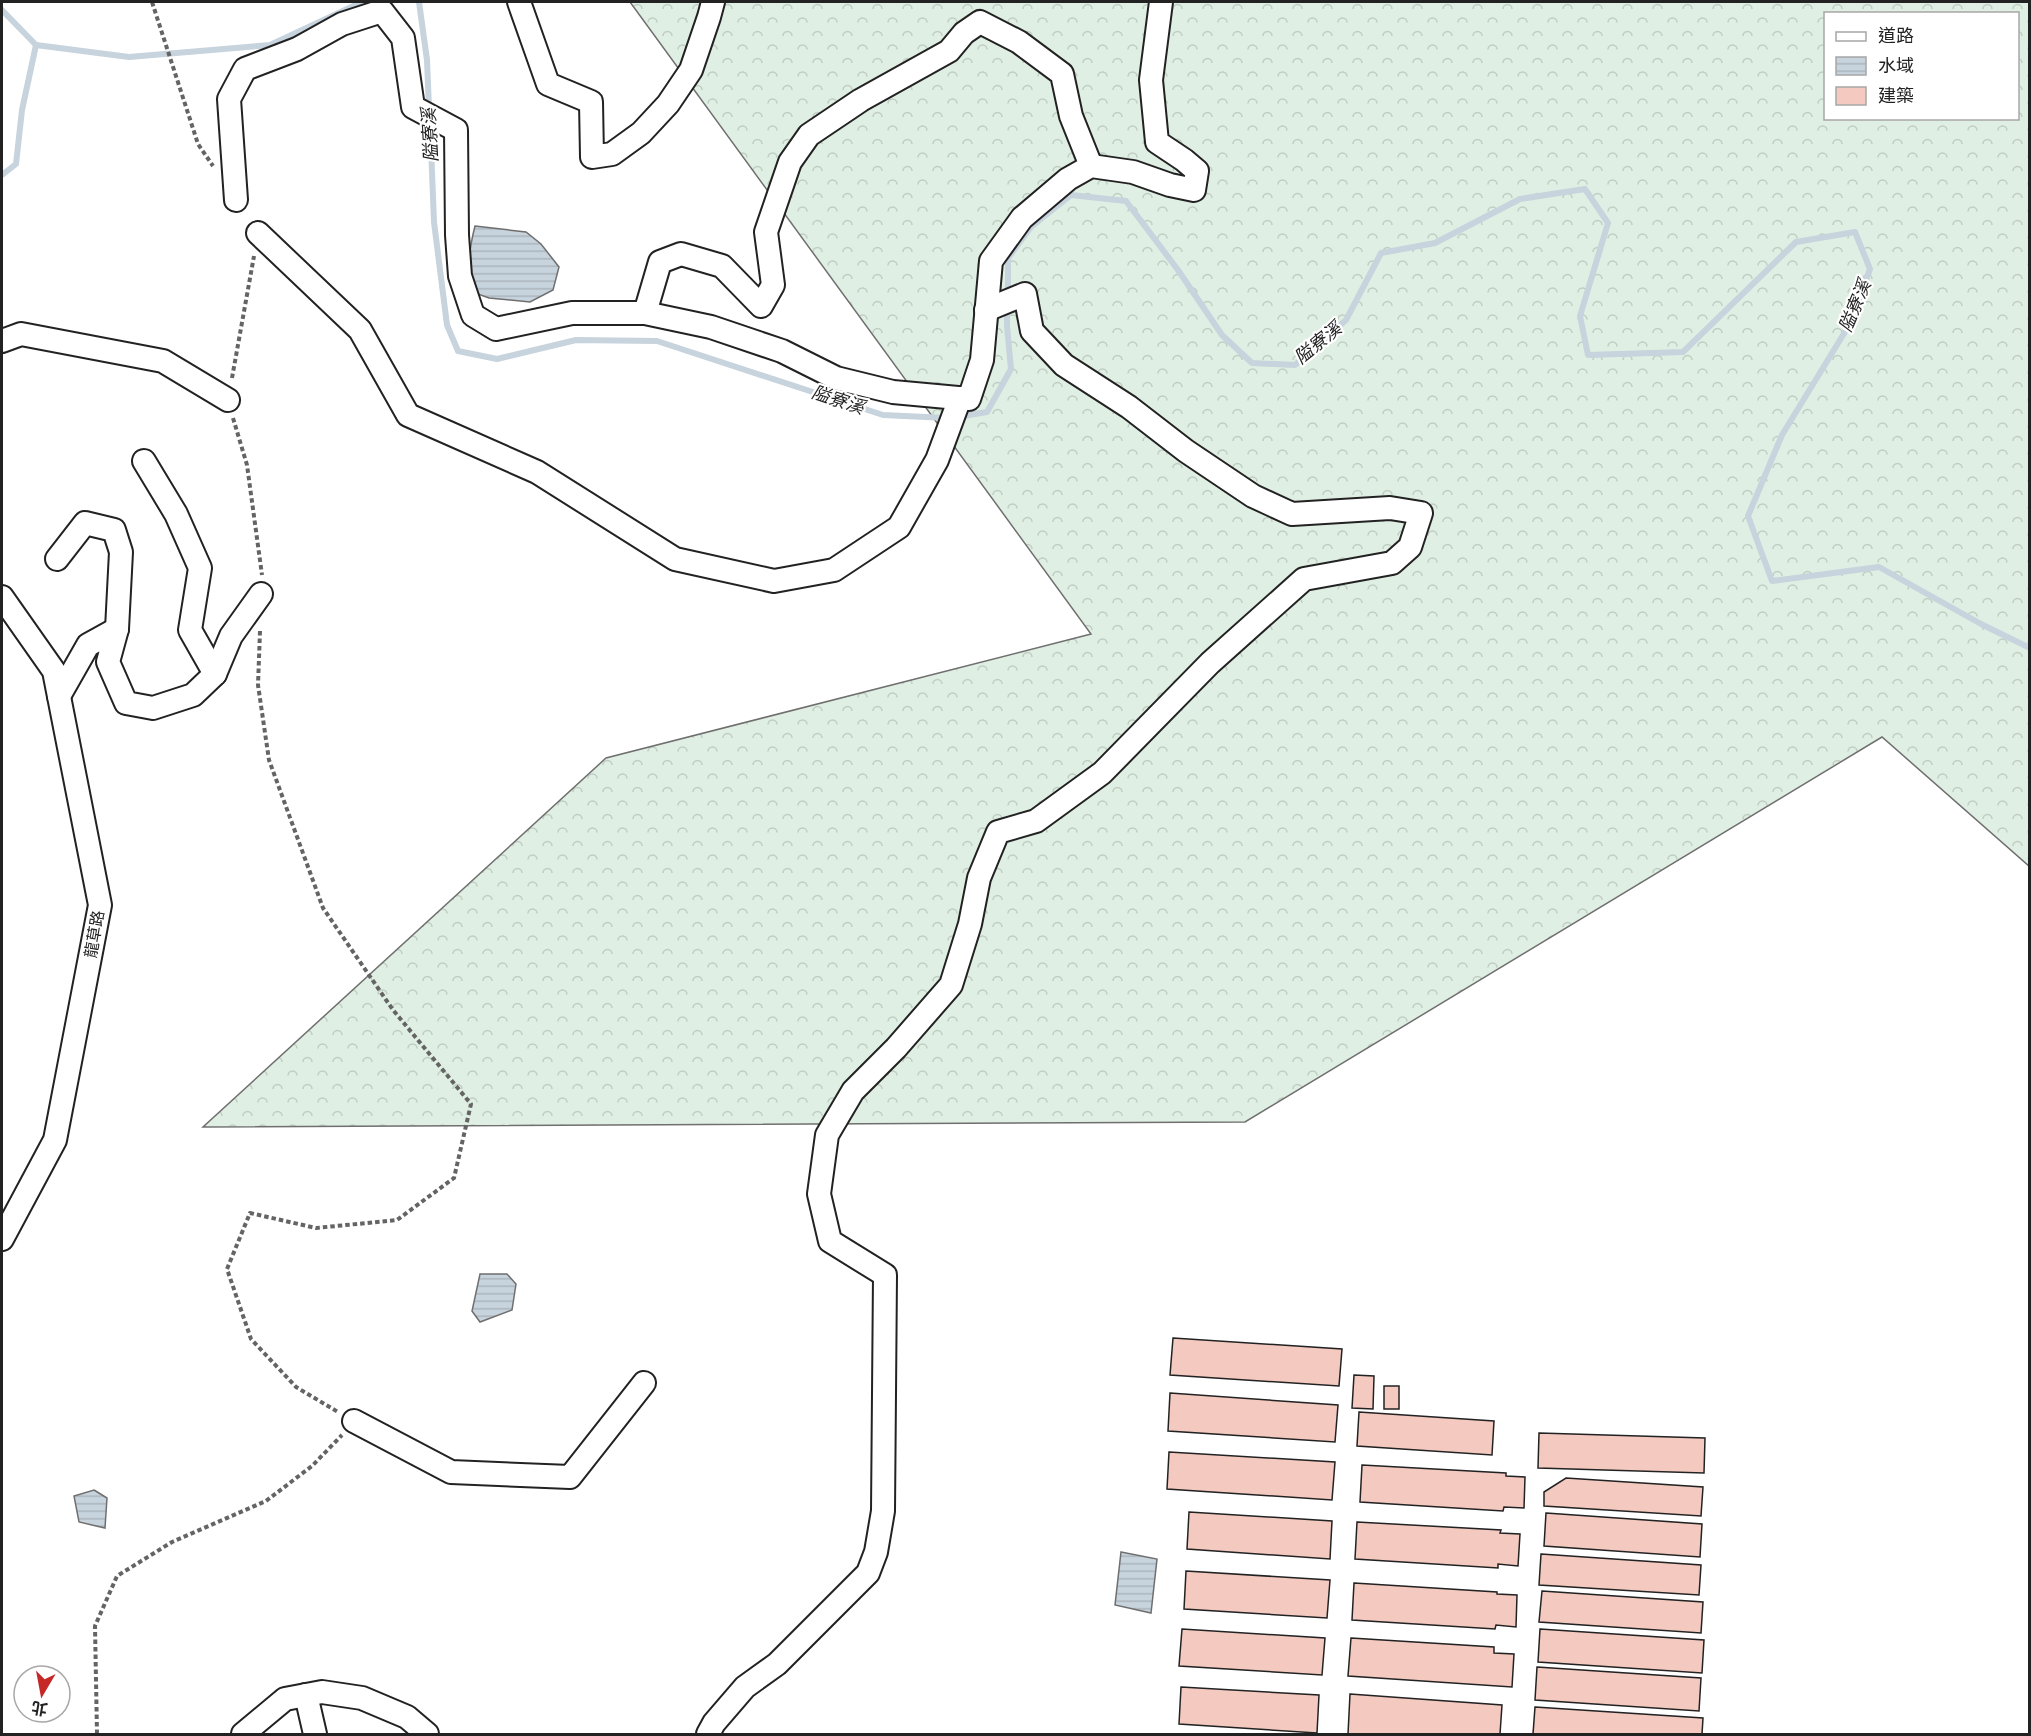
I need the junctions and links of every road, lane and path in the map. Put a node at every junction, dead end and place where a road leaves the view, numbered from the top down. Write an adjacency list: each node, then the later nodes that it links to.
1 (152, 2): 7 (path)
2 (519, 2): 3 (street)
3 (712, 2)
4 (1161, 2): 6 (street)
5 (382, 8): 8 (street); 11 (street)
6 (1091, 166): 10 (street); 11 (street)
7 (217, 172)
8 (236, 200)
9 (258, 233): 13 (street); 14 (path)
10 (986, 310): 13 (street); 31 (street)
11 (645, 313): 13 (street)
12 (2, 341): 14 (street)
13 (960, 399)
14 (228, 400): 17 (path)
15 (144, 461): 21 (street)
16 (57, 559): 20 (street)
17 (261, 594): 21 (street)
18 (2, 597): 22 (street, 龍草路)
19 (260, 628): 25 (path)
20 (117, 629): 21 (street); 22 (street)
21 (215, 674)
22 (59, 696): 23 (street, 龍草路)
23 (2, 1239)
24 (644, 1383): 25 (street)
25 (354, 1421): 27 (path)
26 (306, 1695): 28 (street); 29 (street); 30 (street)
27 (97, 1734)
28 (243, 1734)
29 (315, 1734)
30 (427, 1734)
31 (708, 1734)

